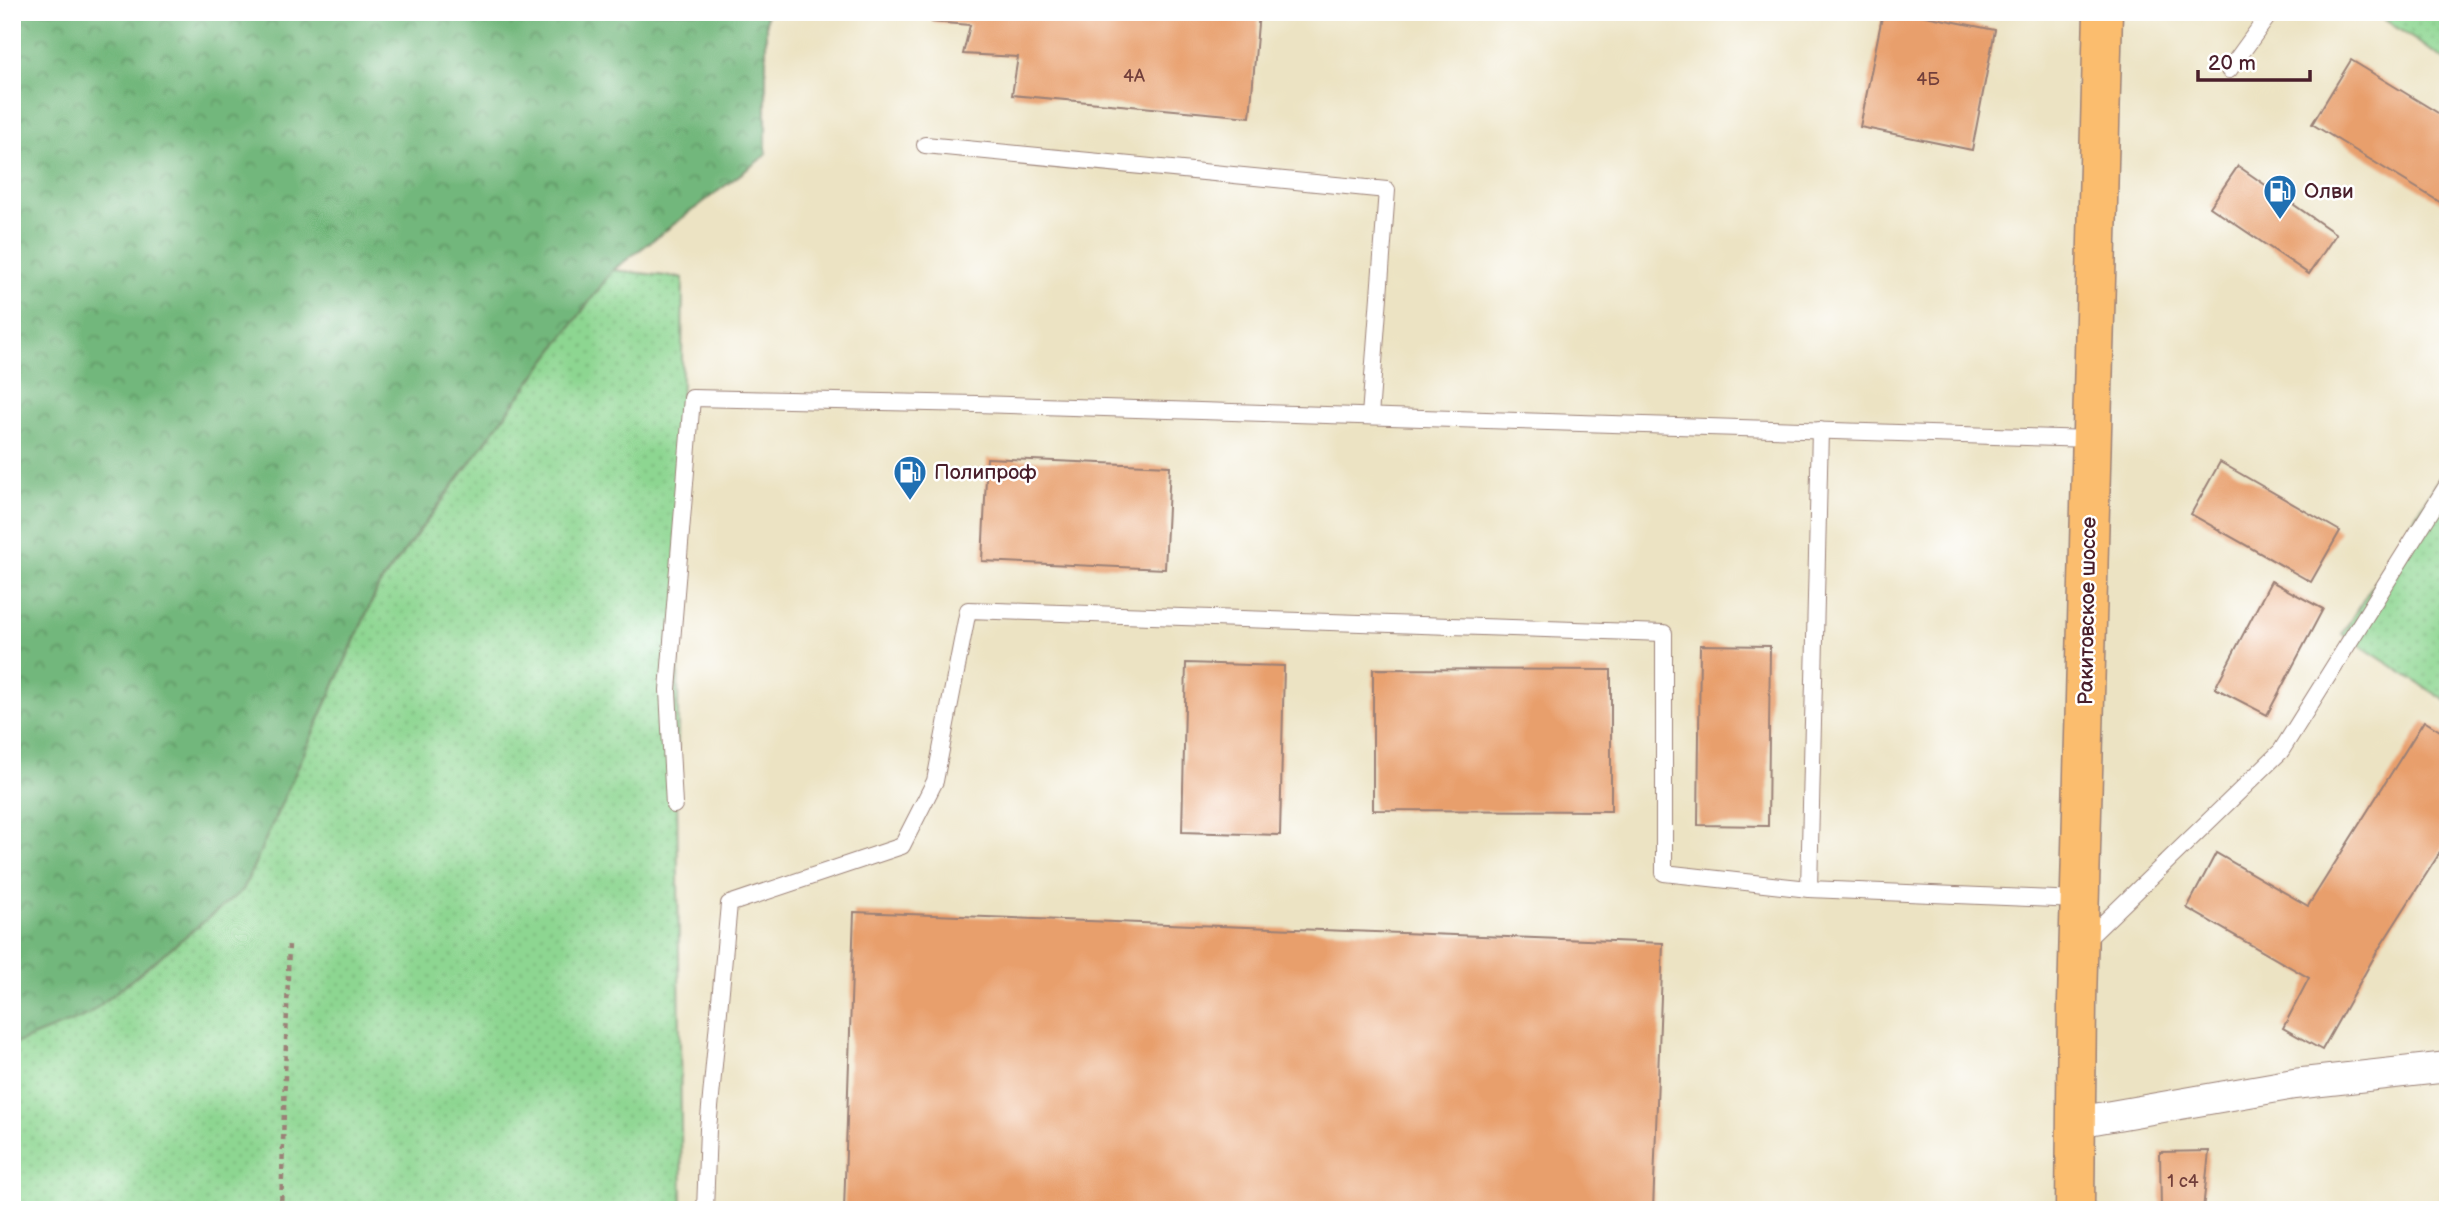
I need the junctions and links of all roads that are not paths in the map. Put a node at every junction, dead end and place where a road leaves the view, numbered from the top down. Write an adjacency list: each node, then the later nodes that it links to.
1 (2103, 12): 7 (main road, Ракитовское шоссе)
2 (2271, 12): 3 (lane)
3 (2229, 70)
4 (925, 145): 5 (lane)
5 (1370, 416): 6 (lane); 9 (lane)
6 (1820, 430): 7 (lane); 10 (lane)
7 (2091, 439): 11 (main road, Ракитовское шоссе)
8 (2448, 484): 12 (lane)
9 (674, 805)
10 (1809, 889): 11 (lane); 15 (lane)
11 (2080, 900): 12 (main road, Ракитовское шоссе)
12 (2078, 948): 14 (main road, Ракитовское шоссе)
13 (2448, 1067): 14 (street)
14 (2077, 1122): 16 (main road, Ракитовское шоссе)
15 (705, 1210)
16 (2075, 1210)

